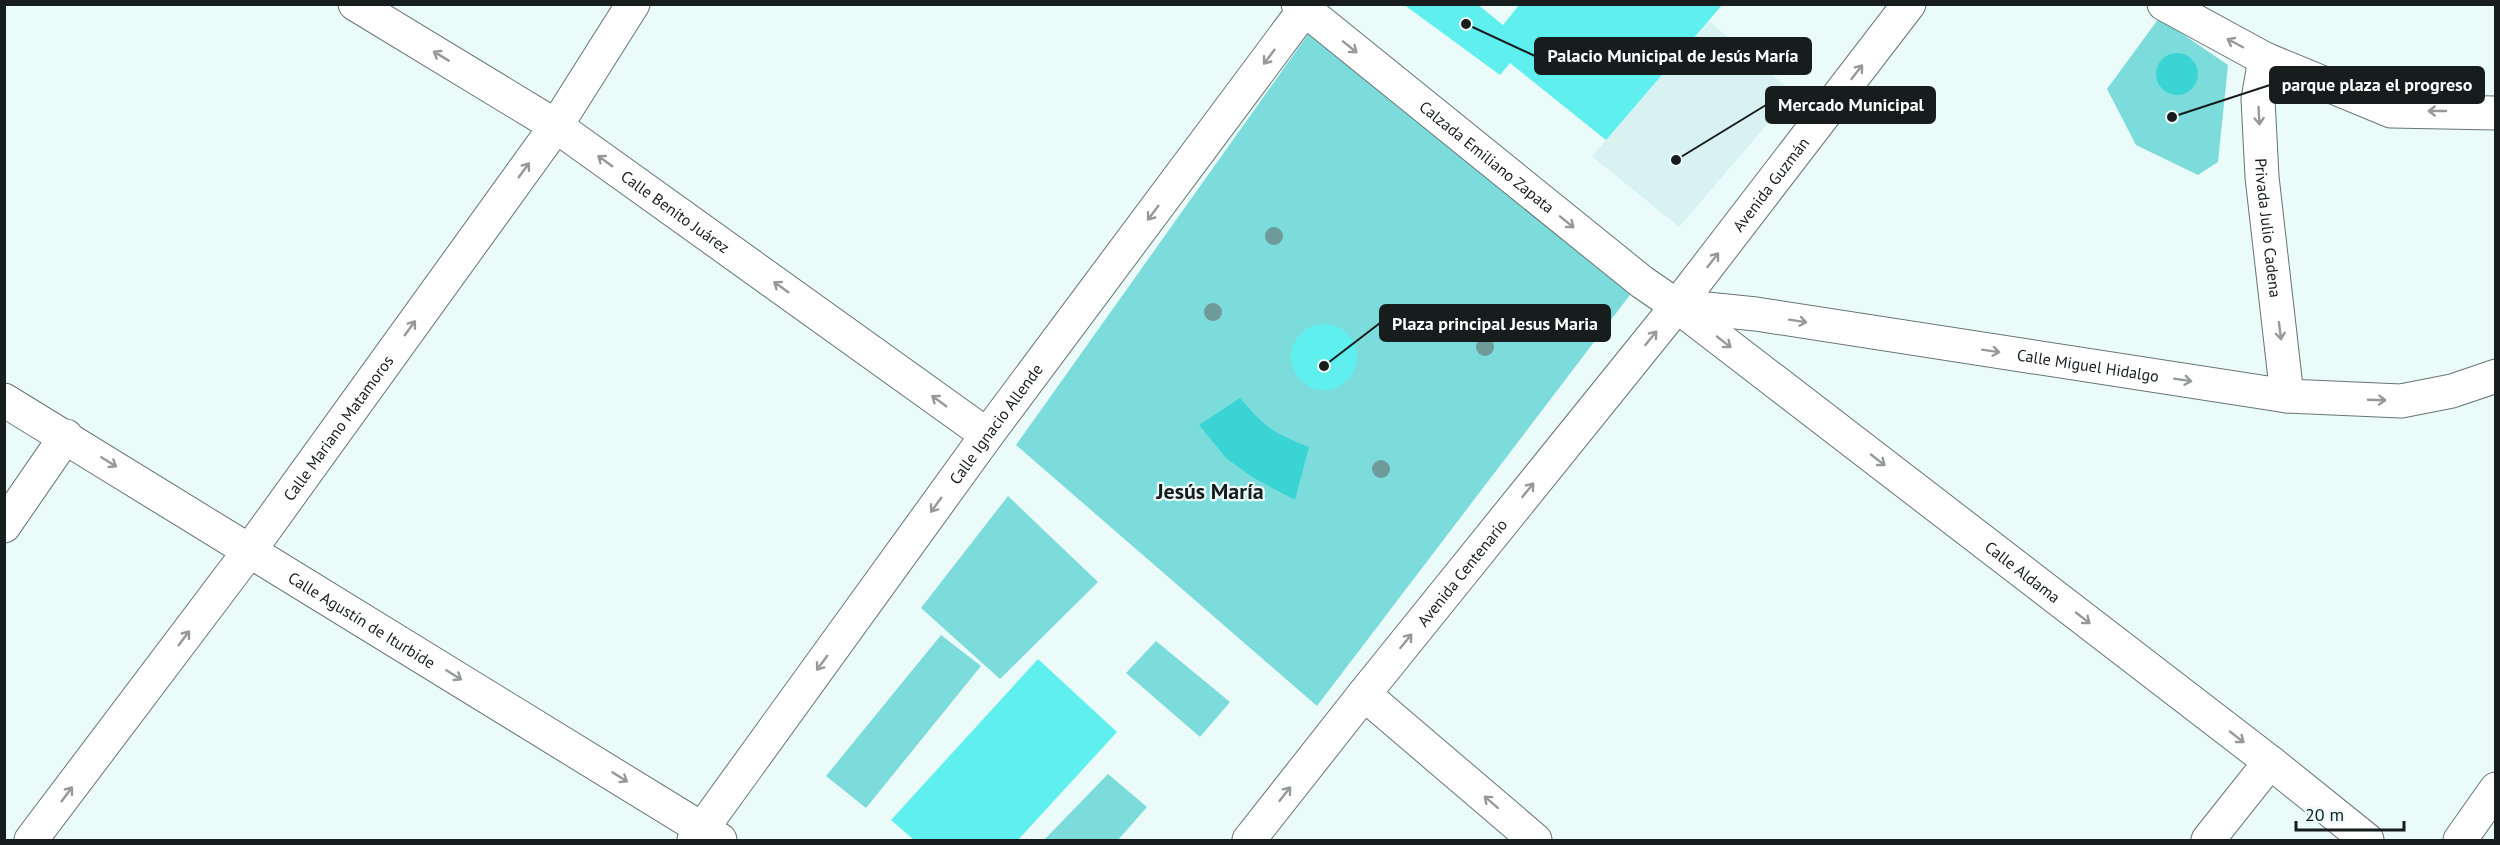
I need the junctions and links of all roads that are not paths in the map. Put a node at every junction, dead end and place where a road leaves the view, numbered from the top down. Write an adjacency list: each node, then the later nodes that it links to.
1 (355, 4): 8 (street, Calle Benito Juárez, one-way to 1)
2 (633, 4): 8 (street, Calle Mariano Matamoros)
3 (1909, 4): 9 (street, Avenida Guzmán, one-way to 3)
4 (2164, 4): 6 (street, one-way to 4)
5 (1301, 7): 9 (street, Calzada Emiliano Zapata, one-way to 9); 13 (street, Calle Ignacio Allende, one-way to 13)
6 (2265, 59): 7 (street, one-way to 6); 11 (street, Privada Julio Cadena, one-way to 11)
7 (2496, 113)
8 (556, 126): 13 (street, Calle Benito Juárez, one-way to 8); 16 (street, Calle Mariano Matamoros, one-way to 8)
9 (1677, 306): 11 (street, Calle Miguel Hidalgo, one-way to 11); 17 (street, Avenida Centenario, one-way to 9); 18 (street, Calle Aldama, one-way to 18)
10 (2496, 376): 11 (street, Calle Miguel Hidalgo, one-way to 10)
11 (2287, 396)
12 (4, 400): 14 (street, Calle Agustín de Iturbide)
13 (987, 435): 20 (street, Calle Ignacio Allende, one-way to 20)
14 (66, 436): 15 (street); 16 (street, Calle Agustín de Iturbide, one-way to 16)
15 (4, 526)
16 (250, 550): 20 (street, Calle Agustín de Iturbide, one-way to 20); 21 (street, Calle Mariano Matamoros, one-way to 16)
17 (1364, 694): 22 (street, Avenida Centenario, one-way to 17); 23 (street, one-way to 17)
18 (2270, 762): 24 (street); 25 (street, Calle Aldama)
19 (2496, 789): 26 (street)
20 (706, 836)
21 (31, 840)
22 (1249, 840)
23 (1535, 840)
24 (2208, 840)
25 (2367, 840)
26 (2460, 840)

